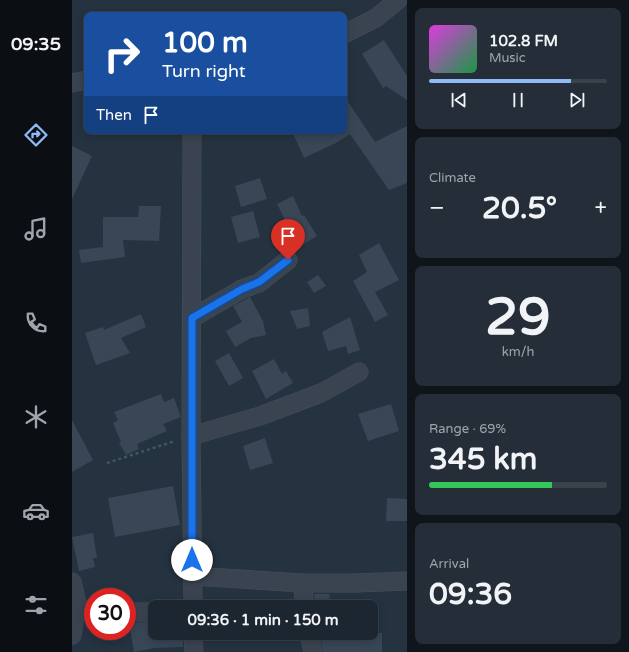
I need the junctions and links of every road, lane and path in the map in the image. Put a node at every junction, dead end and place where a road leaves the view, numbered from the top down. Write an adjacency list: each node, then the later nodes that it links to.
1 (398, 0): 2 (street)
2 (347, 32)
3 (84, 81): 4 (street)
4 (72, 83)
5 (192, 134): 7 (street)
6 (288, 260): 7 (street)
7 (192, 318): 9 (street)
8 (359, 372): 9 (street)
9 (191, 436): 10 (path); 11 (street)
10 (107, 463)
11 (192, 576): 14 (street); 15 (street)
12 (407, 581): 14 (street)
13 (72, 582): 17 (street)
14 (302, 583): 16 (street)
15 (193, 600)
16 (304, 600)
17 (81, 604): 20 (street)
18 (136, 612): 19 (street)
19 (148, 612)
20 (72, 635)
21 (193, 640): 23 (street)
22 (310, 640): 24 (street)
23 (194, 652)
24 (313, 652)

